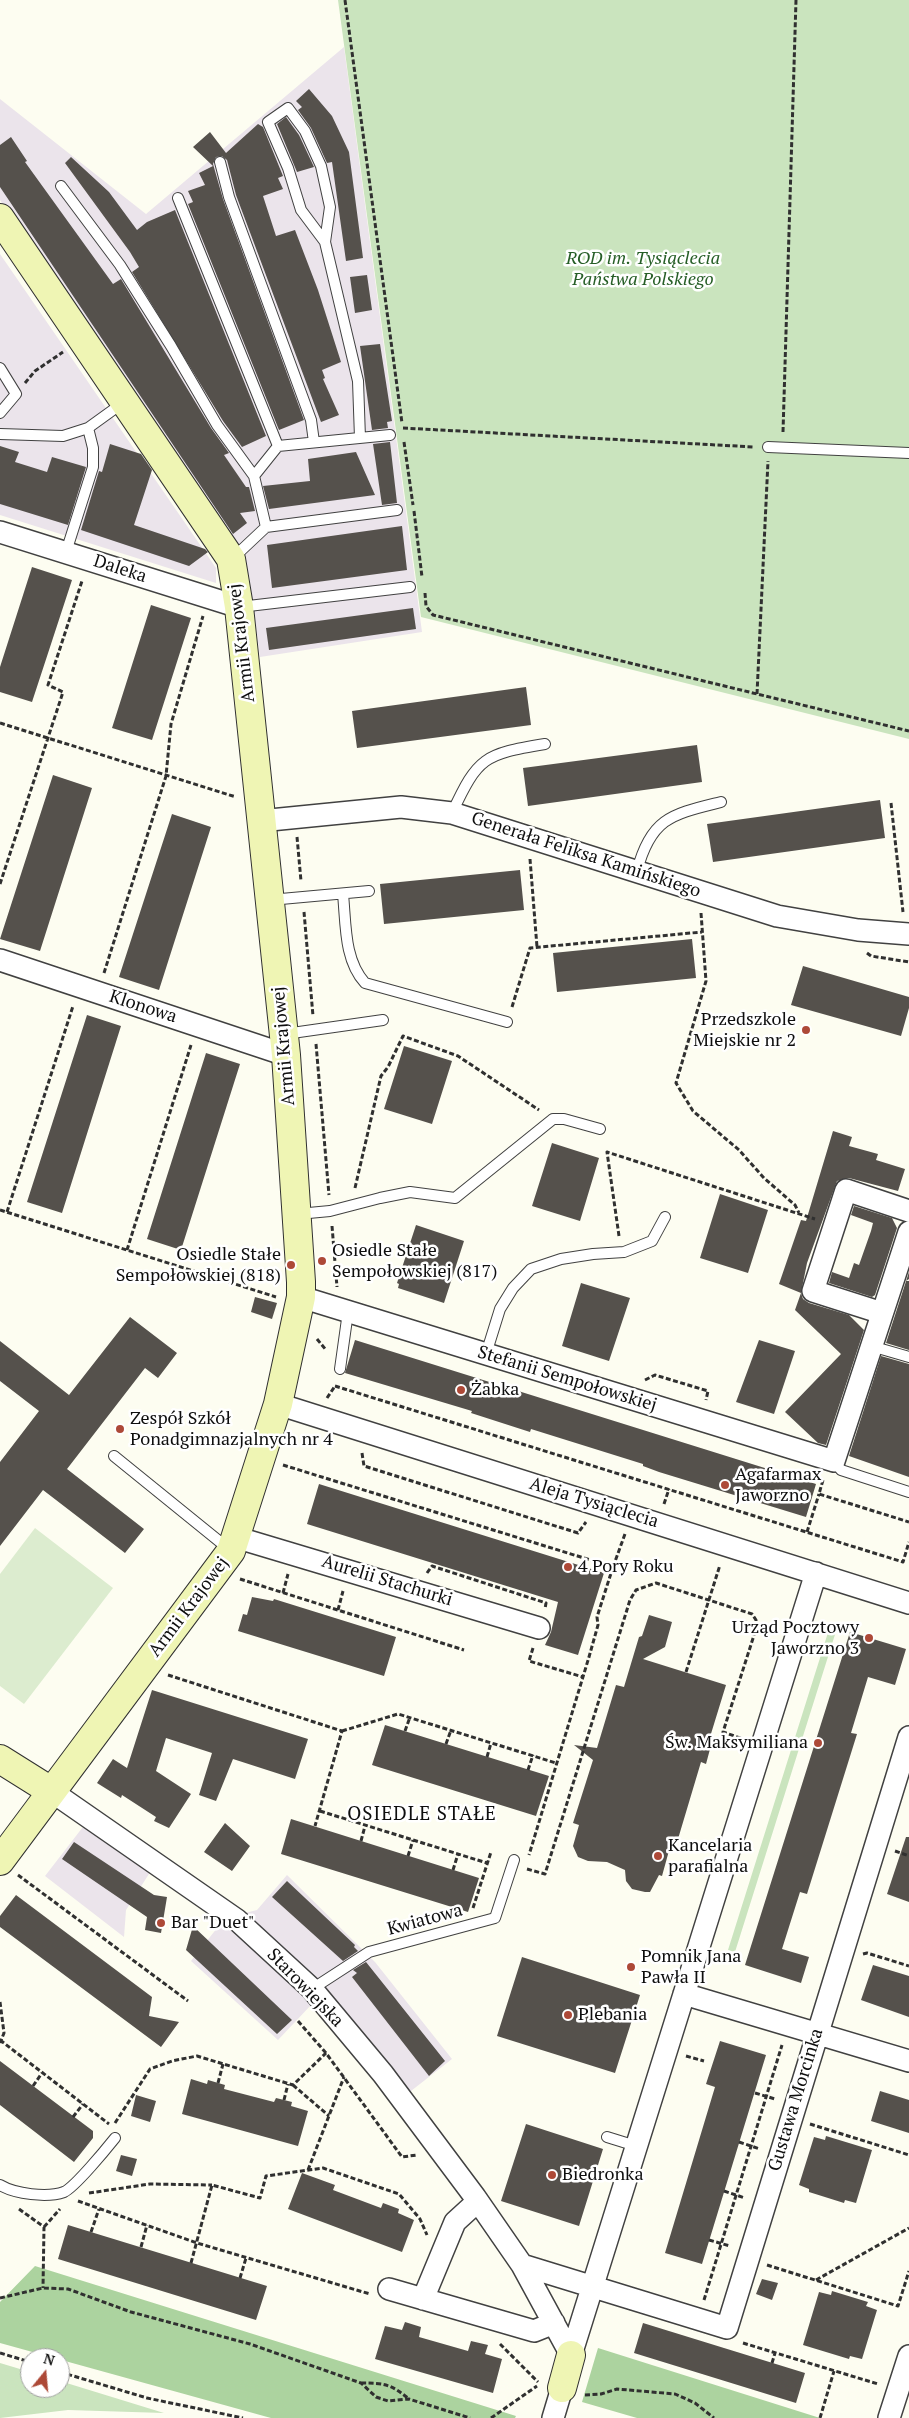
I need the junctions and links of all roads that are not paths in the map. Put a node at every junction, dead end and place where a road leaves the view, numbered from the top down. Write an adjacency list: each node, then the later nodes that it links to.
1 (220, 162): 13 (lane)
2 (61, 186): 17 (lane)
3 (178, 198): 14 (lane)
4 (0, 218): 7 (street, Armii Krajowej)
5 (325, 242): 5 (lane); 12 (lane)
6 (0, 368): 8 (lane)
7 (125, 402): 9 (lane); 22 (street, Armii Krajowej)
8 (0, 413)
9 (88, 428): 10 (lane); 21 (lane)
10 (0, 434)
11 (390, 435): 12 (lane)
12 (360, 438): 13 (lane)
13 (314, 442): 14 (lane)
14 (278, 446): 17 (lane)
15 (768, 448): 16 (lane)
16 (909, 453)
17 (254, 476): 19 (lane)
18 (397, 510): 19 (lane)
19 (266, 527): 22 (lane)
20 (0, 532): 21 (street, Daleka)
21 (66, 552): 24 (street, Daleka)
22 (231, 559): 24 (street, Armii Krajowej)
23 (410, 586): 24 (lane)
24 (239, 607): 28 (street, Armii Krajowej)
25 (545, 744): 27 (lane)
26 (721, 802): 29 (lane)
27 (452, 813): 28 (street, Generała Feliksa Kamińskiego); 29 (street, Generała Feliksa Kamińskiego)
28 (260, 821): 32 (street, Armii Krajowej)
29 (637, 871): 33 (street, Generała Feliksa Kamińskiego)
30 (369, 891): 31 (lane)
31 (343, 894): 32 (lane); 36 (lane)
32 (269, 900): 37 (street, Armii Krajowej)
33 (907, 927)
34 (0, 960): 37 (street, Klonowa)
35 (383, 1020): 37 (lane)
36 (508, 1022)
37 (285, 1044): 40 (street, Armii Krajowej)
38 (600, 1129): 40 (lane)
39 (909, 1211): 45 (street)
40 (297, 1214): 43 (street, Armii Krajowej)
41 (665, 1217): 47 (lane)
42 (909, 1232): 45 (street)
43 (290, 1298): 44 (street, Stefanii Sempołowskiej); 50 (street, Armii Krajowej)
44 (342, 1310): 47 (street, Stefanii Sempołowskiej); 49 (lane)
45 (882, 1313): 46 (street)
46 (871, 1346): 48 (lane); 52 (street)
47 (486, 1354): 52 (street, Stefanii Sempołowskiej)
48 (909, 1358)
49 (340, 1369)
50 (278, 1404): 54 (street, Armii Krajowej); 55 (street, Aleja Tysiąclecia)
51 (114, 1456): 54 (lane)
52 (830, 1466): 53 (lane)
53 (909, 1492)
54 (233, 1544): 57 (street, Aurelii Stachurki); 60 (street, Armii Krajowej)
55 (816, 1573): 56 (street, Aleja Tysiąclecia); 64 (street)
56 (907, 1600)
57 (539, 1628)
58 (909, 1737): 65 (street, Gustawa Morcinka)
59 (0, 1759): 60 (street, Starowiejska)
60 (51, 1792): 62 (street, Armii Krajowej); 63 (street, Starowiejska)
61 (514, 1860): 63 (lane, Kwiatowa)
62 (8, 1868)
63 (312, 1989): 71 (street, Starowiejska)
64 (684, 1994): 65 (street); 69 (street)
65 (816, 2033): 66 (street); 73 (street, Gustawa Morcinka)
66 (909, 2061)
67 (607, 2137): 69 (lane)
68 (115, 2138): 70 (lane)
69 (636, 2146): 73 (street)
70 (0, 2185)
71 (478, 2201): 72 (street, Starowiejska); 75 (street)
72 (522, 2266): 73 (street); 76 (street, Starowiejska)
73 (592, 2286): 77 (street)
74 (382, 2292): 75 (street)
75 (423, 2299): 76 (street)
76 (554, 2323): 77 (street, Starowiejska)
77 (572, 2355): 79 (street)
78 (909, 2356): 81 (street)
79 (555, 2387): 80 (street)
80 (553, 2418)
81 (889, 2418)

